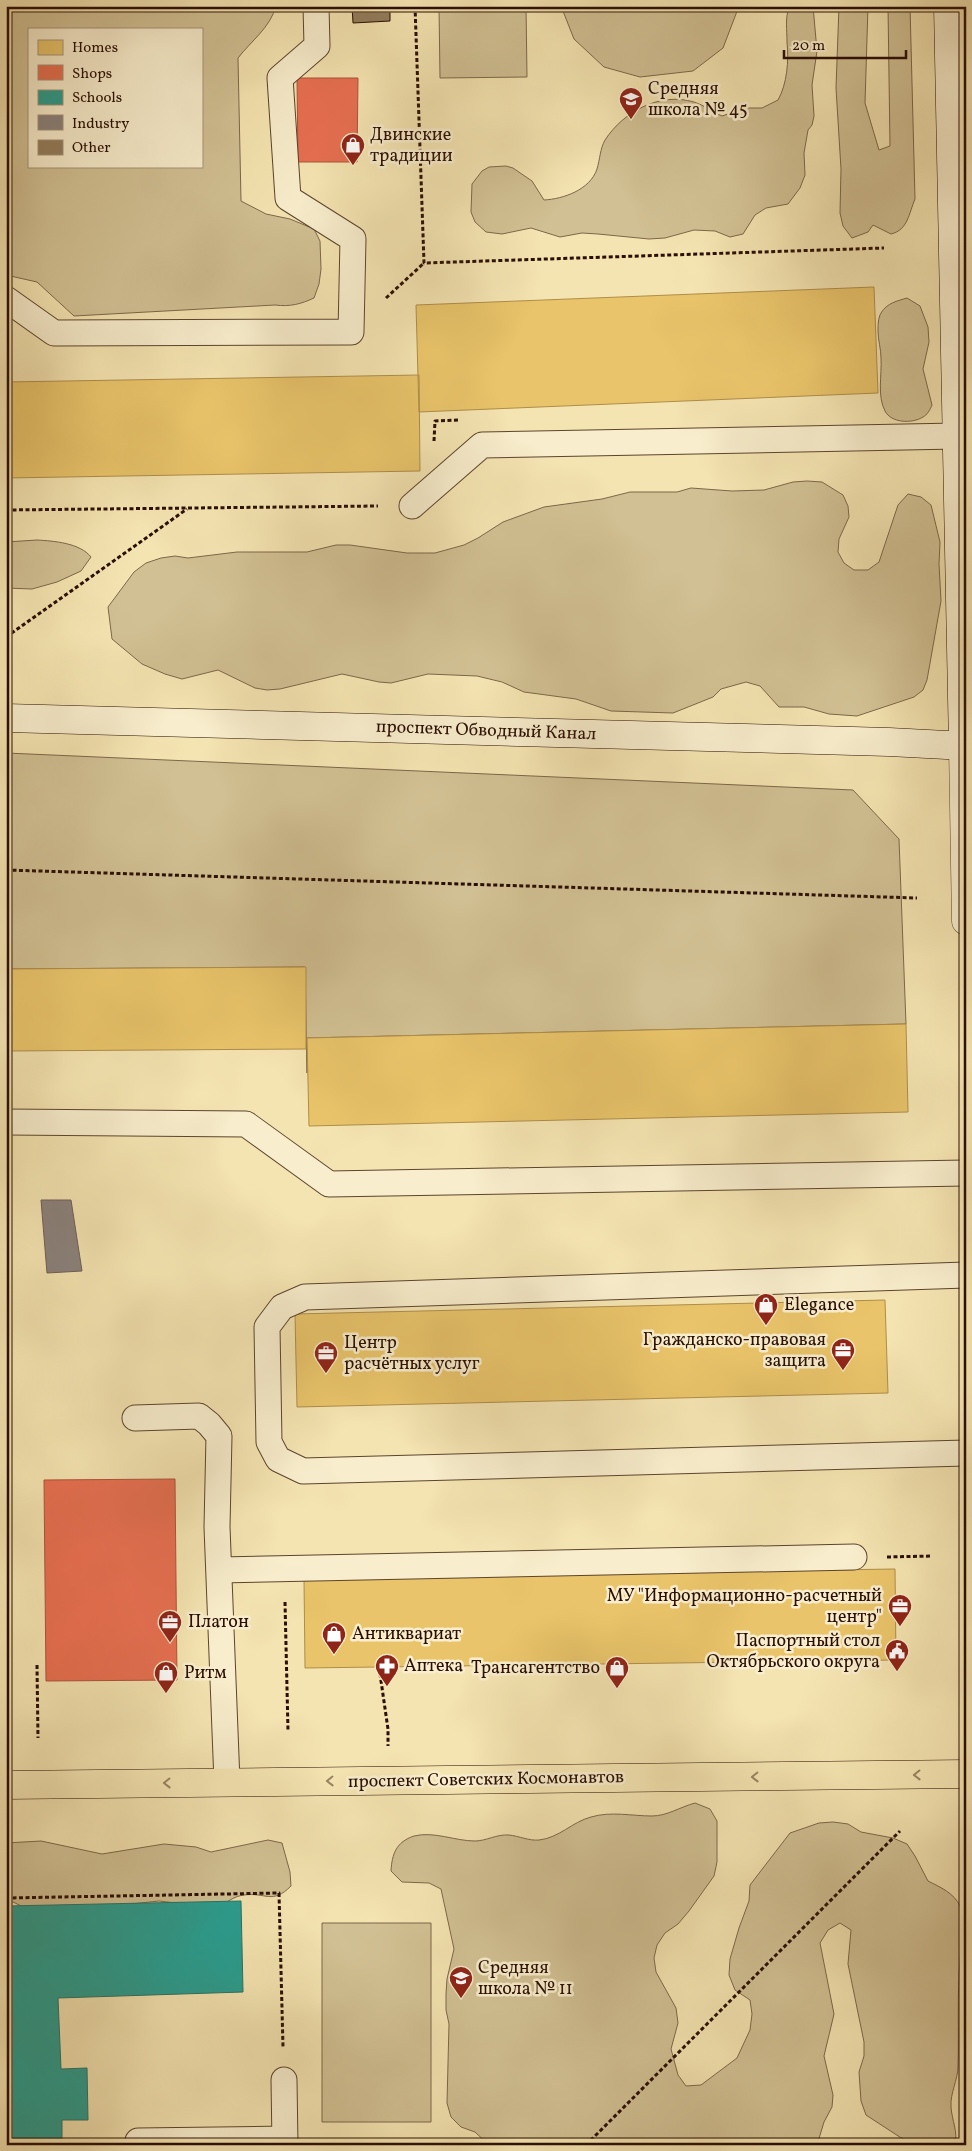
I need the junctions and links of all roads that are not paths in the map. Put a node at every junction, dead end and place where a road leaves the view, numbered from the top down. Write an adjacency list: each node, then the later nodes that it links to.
1 (316, 6): 4 (lane)
2 (948, 6): 3 (main road)
3 (958, 119): 5 (main road)
4 (6, 299)
5 (957, 436): 6 (lane); 7 (main road)
6 (412, 506)
7 (962, 580): 9 (main road)
8 (6, 718): 9 (main road, проспект Обводный Канал)
9 (964, 746): 10 (main road)
10 (966, 921)
11 (6, 1122): 12 (lane)
12 (966, 1172)
13 (966, 1275): 15 (lane)
14 (135, 1418): 17 (lane)
15 (966, 1453)
16 (854, 1557): 17 (lane)
17 (219, 1570): 19 (lane)
18 (966, 1774): 19 (main road, проспект Советских Космонавтов, one-way to 19)
19 (228, 1782): 20 (main road, проспект Советских Космонавтов, one-way to 20)
20 (6, 1785)
21 (284, 2080): 23 (lane)
22 (138, 2141): 23 (lane)
23 (285, 2142)

